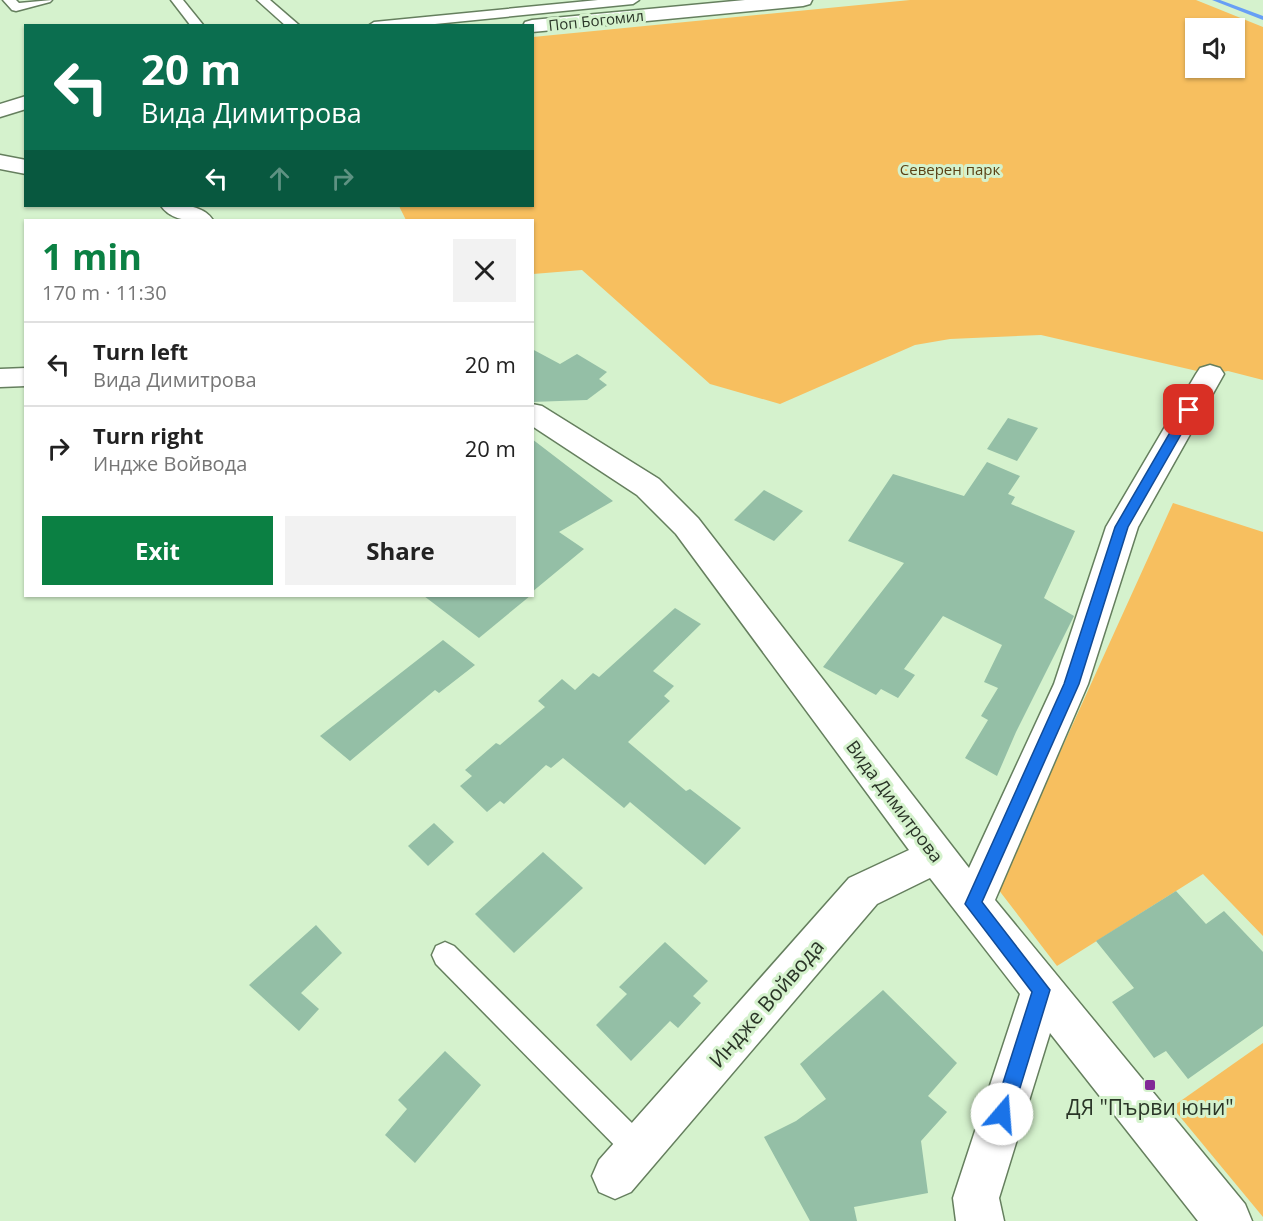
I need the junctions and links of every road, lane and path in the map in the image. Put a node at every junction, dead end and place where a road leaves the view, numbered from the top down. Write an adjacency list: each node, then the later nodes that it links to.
1 (9, 0): 2 (lane)
2 (45, 0)
3 (177, 0): 7 (lane)
4 (263, 0): 8 (lane)
5 (633, 0): 9 (lane)
6 (803, 0): 10 (street, Поп Богомил)
7 (196, 24)
8 (292, 24)
9 (394, 24)
10 (534, 26)
11 (24, 103): 12 (street)
12 (0, 111)
13 (0, 162): 14 (street)
14 (24, 167)
15 (175, 207): 16 (street)
16 (199, 219)
17 (1210, 374): 22 (street)
18 (24, 377): 19 (street)
19 (0, 378)
20 (534, 414): 21 (street, Вида Димитрова)
21 (936, 856): 22 (street, Вида Димитрова); 25 (street, Индже Войвода)
22 (973, 904): 24 (street, Вида Димитрова)
23 (445, 956): 25 (lane)
24 (1042, 990): 26 (street); 27 (street, Вида Димитрова)
25 (627, 1162)
26 (980, 1221)
27 (1228, 1221)

